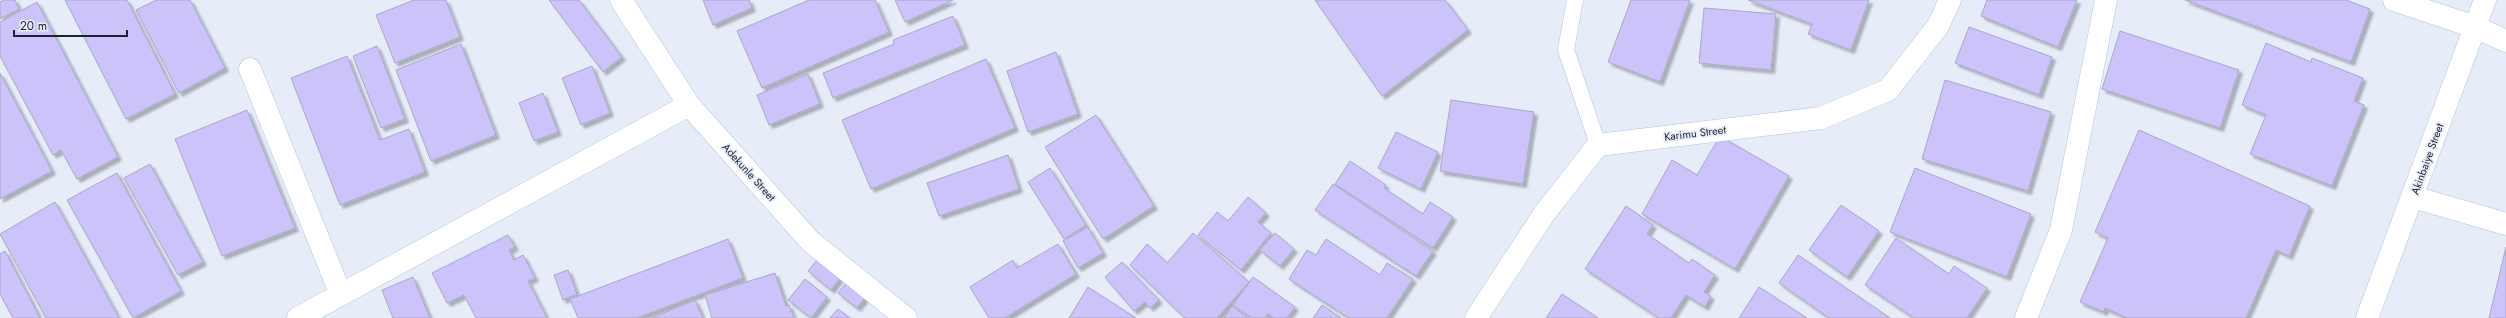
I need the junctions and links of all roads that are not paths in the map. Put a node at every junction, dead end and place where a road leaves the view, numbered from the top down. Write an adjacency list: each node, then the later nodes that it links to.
1 (621, 0): 10 (street, Adekunle Street)
2 (1575, 0): 11 (lane)
3 (1950, 0): 11 (street, Karimu Street)
4 (2106, 0): 18 (street)
5 (2394, 0): 7 (street)
6 (2485, 0): 7 (street, Akinbaiye Street)
7 (2475, 27): 8 (street); 12 (street, Akinbaiye Street)
8 (2506, 41)
9 (250, 69): 14 (street)
10 (688, 105): 14 (street); 16 (street, Adekunle Street)
11 (1598, 145): 17 (street)
12 (2413, 197): 13 (street); 19 (street, Akinbaiye Street)
13 (2506, 224)
14 (341, 295): 15 (street)
15 (298, 318)
16 (906, 318)
17 (1476, 318)
18 (2026, 318)
19 (2367, 318)

